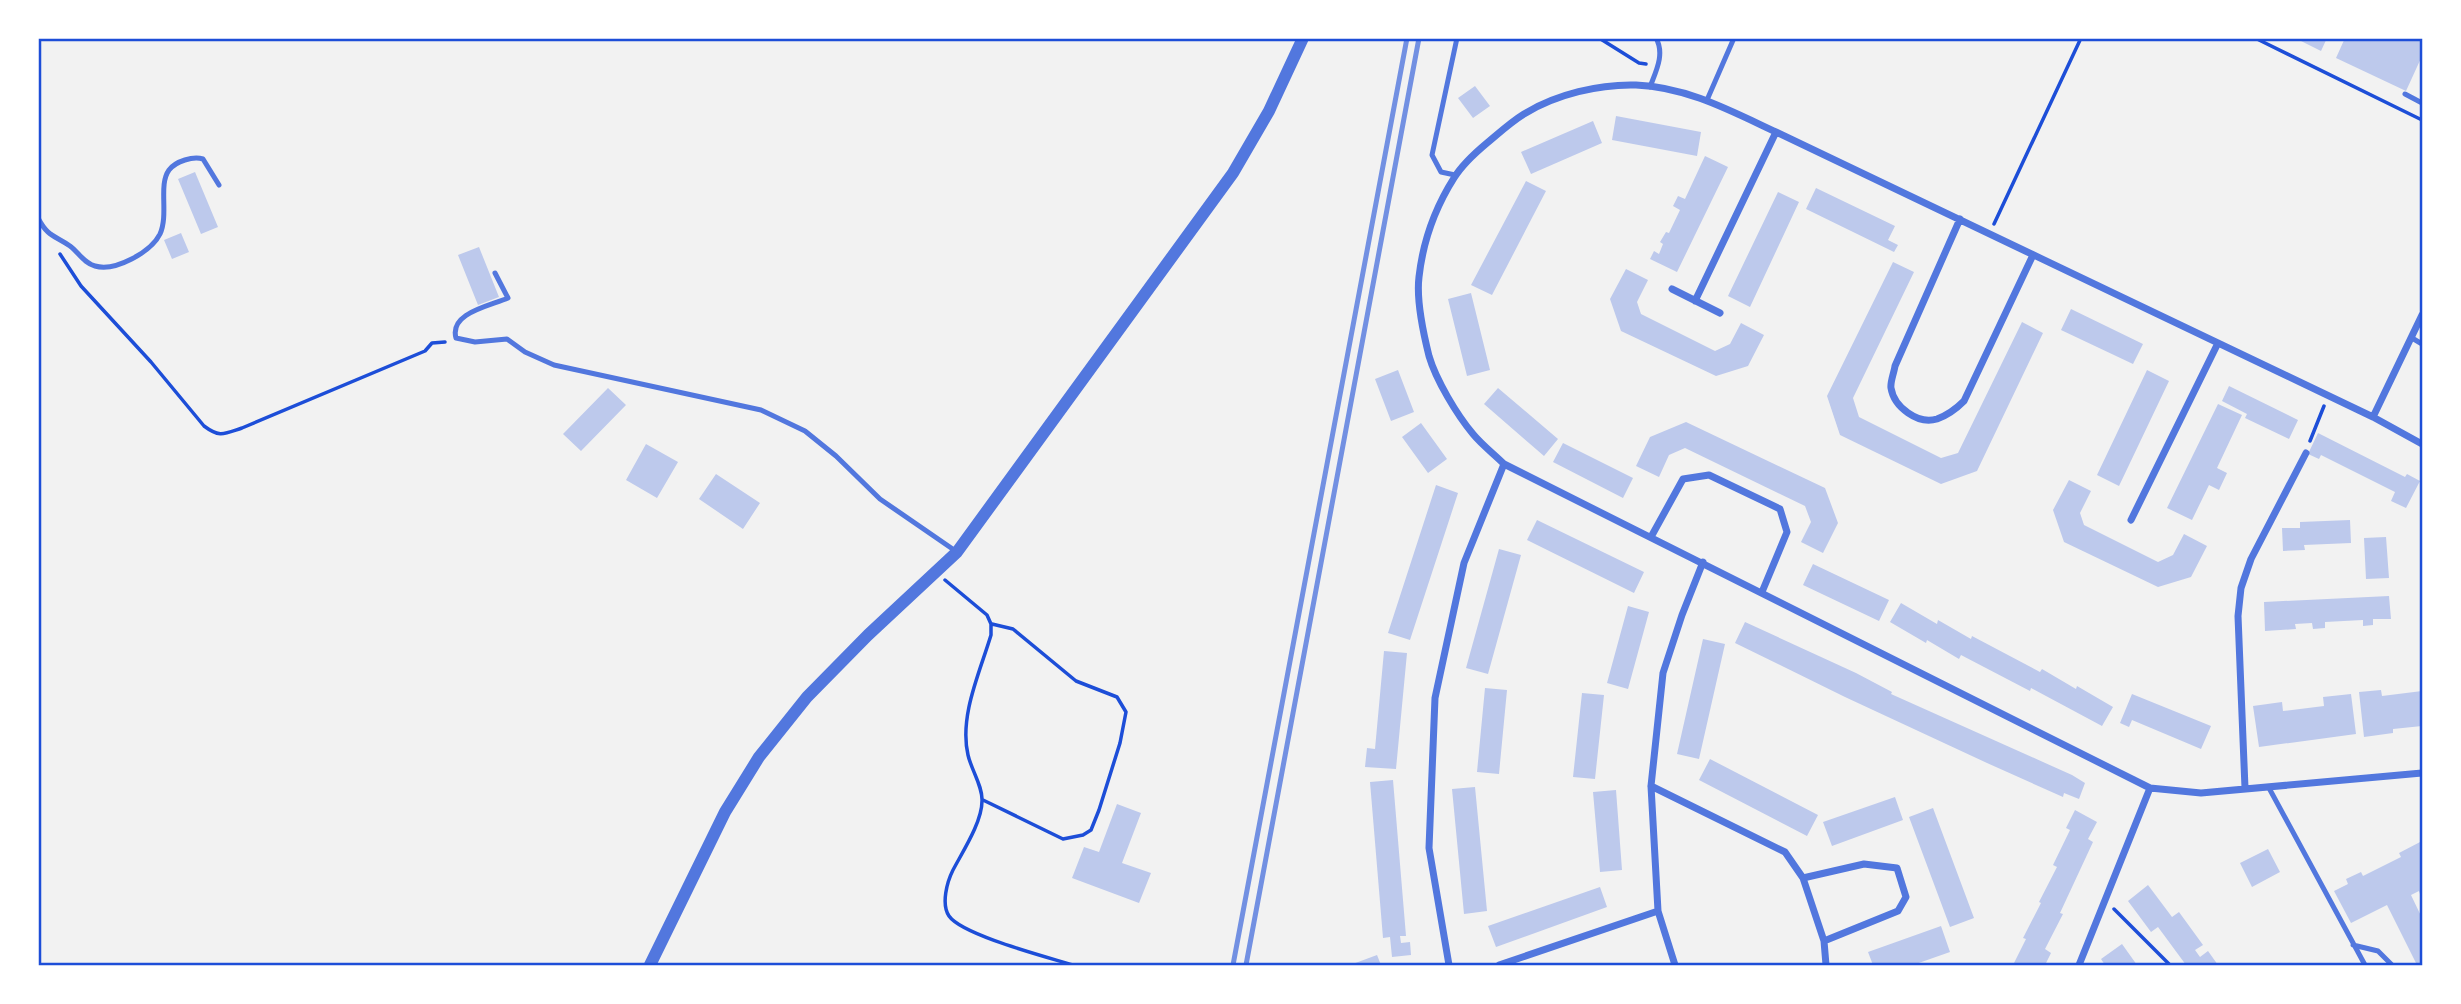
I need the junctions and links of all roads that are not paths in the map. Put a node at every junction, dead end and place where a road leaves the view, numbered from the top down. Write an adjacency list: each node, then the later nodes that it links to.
1 (1303, 38): 29 (street)
2 (1457, 38): 10 (lane)
3 (1656, 38): 5 (lane)
4 (1734, 38): 7 (lane)
5 (1650, 87): 7 (street); 10 (street)
6 (2404, 94): 8 (lane)
7 (1707, 100): 9 (street)
8 (2423, 103)
9 (1776, 132): 13 (street); 17 (street)
10 (1455, 175): 26 (street)
11 (219, 185): 12 (lane)
12 (38, 218)
13 (1960, 219): 14 (street); 14 (street)
14 (2033, 255): 21 (street)
15 (495, 273): 29 (lane)
16 (1672, 289): 17 (street)
17 (1695, 300): 18 (street)
18 (1720, 313)
19 (2423, 315): 20 (street)
20 (2412, 338): 22 (lane); 23 (street)
21 (2218, 343): 23 (street); 27 (street)
22 (2423, 344)
23 (2373, 417): 24 (street)
24 (2423, 444)
25 (2306, 453): 35 (street)
26 (1504, 464): 28 (street); 42 (street)
27 (2132, 520)
28 (1651, 537): 30 (street); 31 (street)
29 (957, 552): 41 (street)
30 (1703, 562): 31 (street); 33 (street)
31 (1762, 592): 34 (street)
32 (2423, 773): 36 (street)
33 (1651, 786): 37 (street); 38 (street)
34 (2150, 788): 35 (street); 46 (street)
35 (2245, 788): 36 (street)
36 (2269, 788): 40 (lane)
37 (1804, 878): 39 (street); 39 (street)
38 (1658, 911): 43 (street); 44 (street)
39 (1824, 941): 45 (street)
40 (2353, 945): 47 (lane); 48 (lane)
41 (650, 965)
42 (1449, 965)
43 (1499, 965)
44 (1675, 965)
45 (1826, 965)
46 (2078, 965)
47 (2365, 965)
48 (2392, 965)

